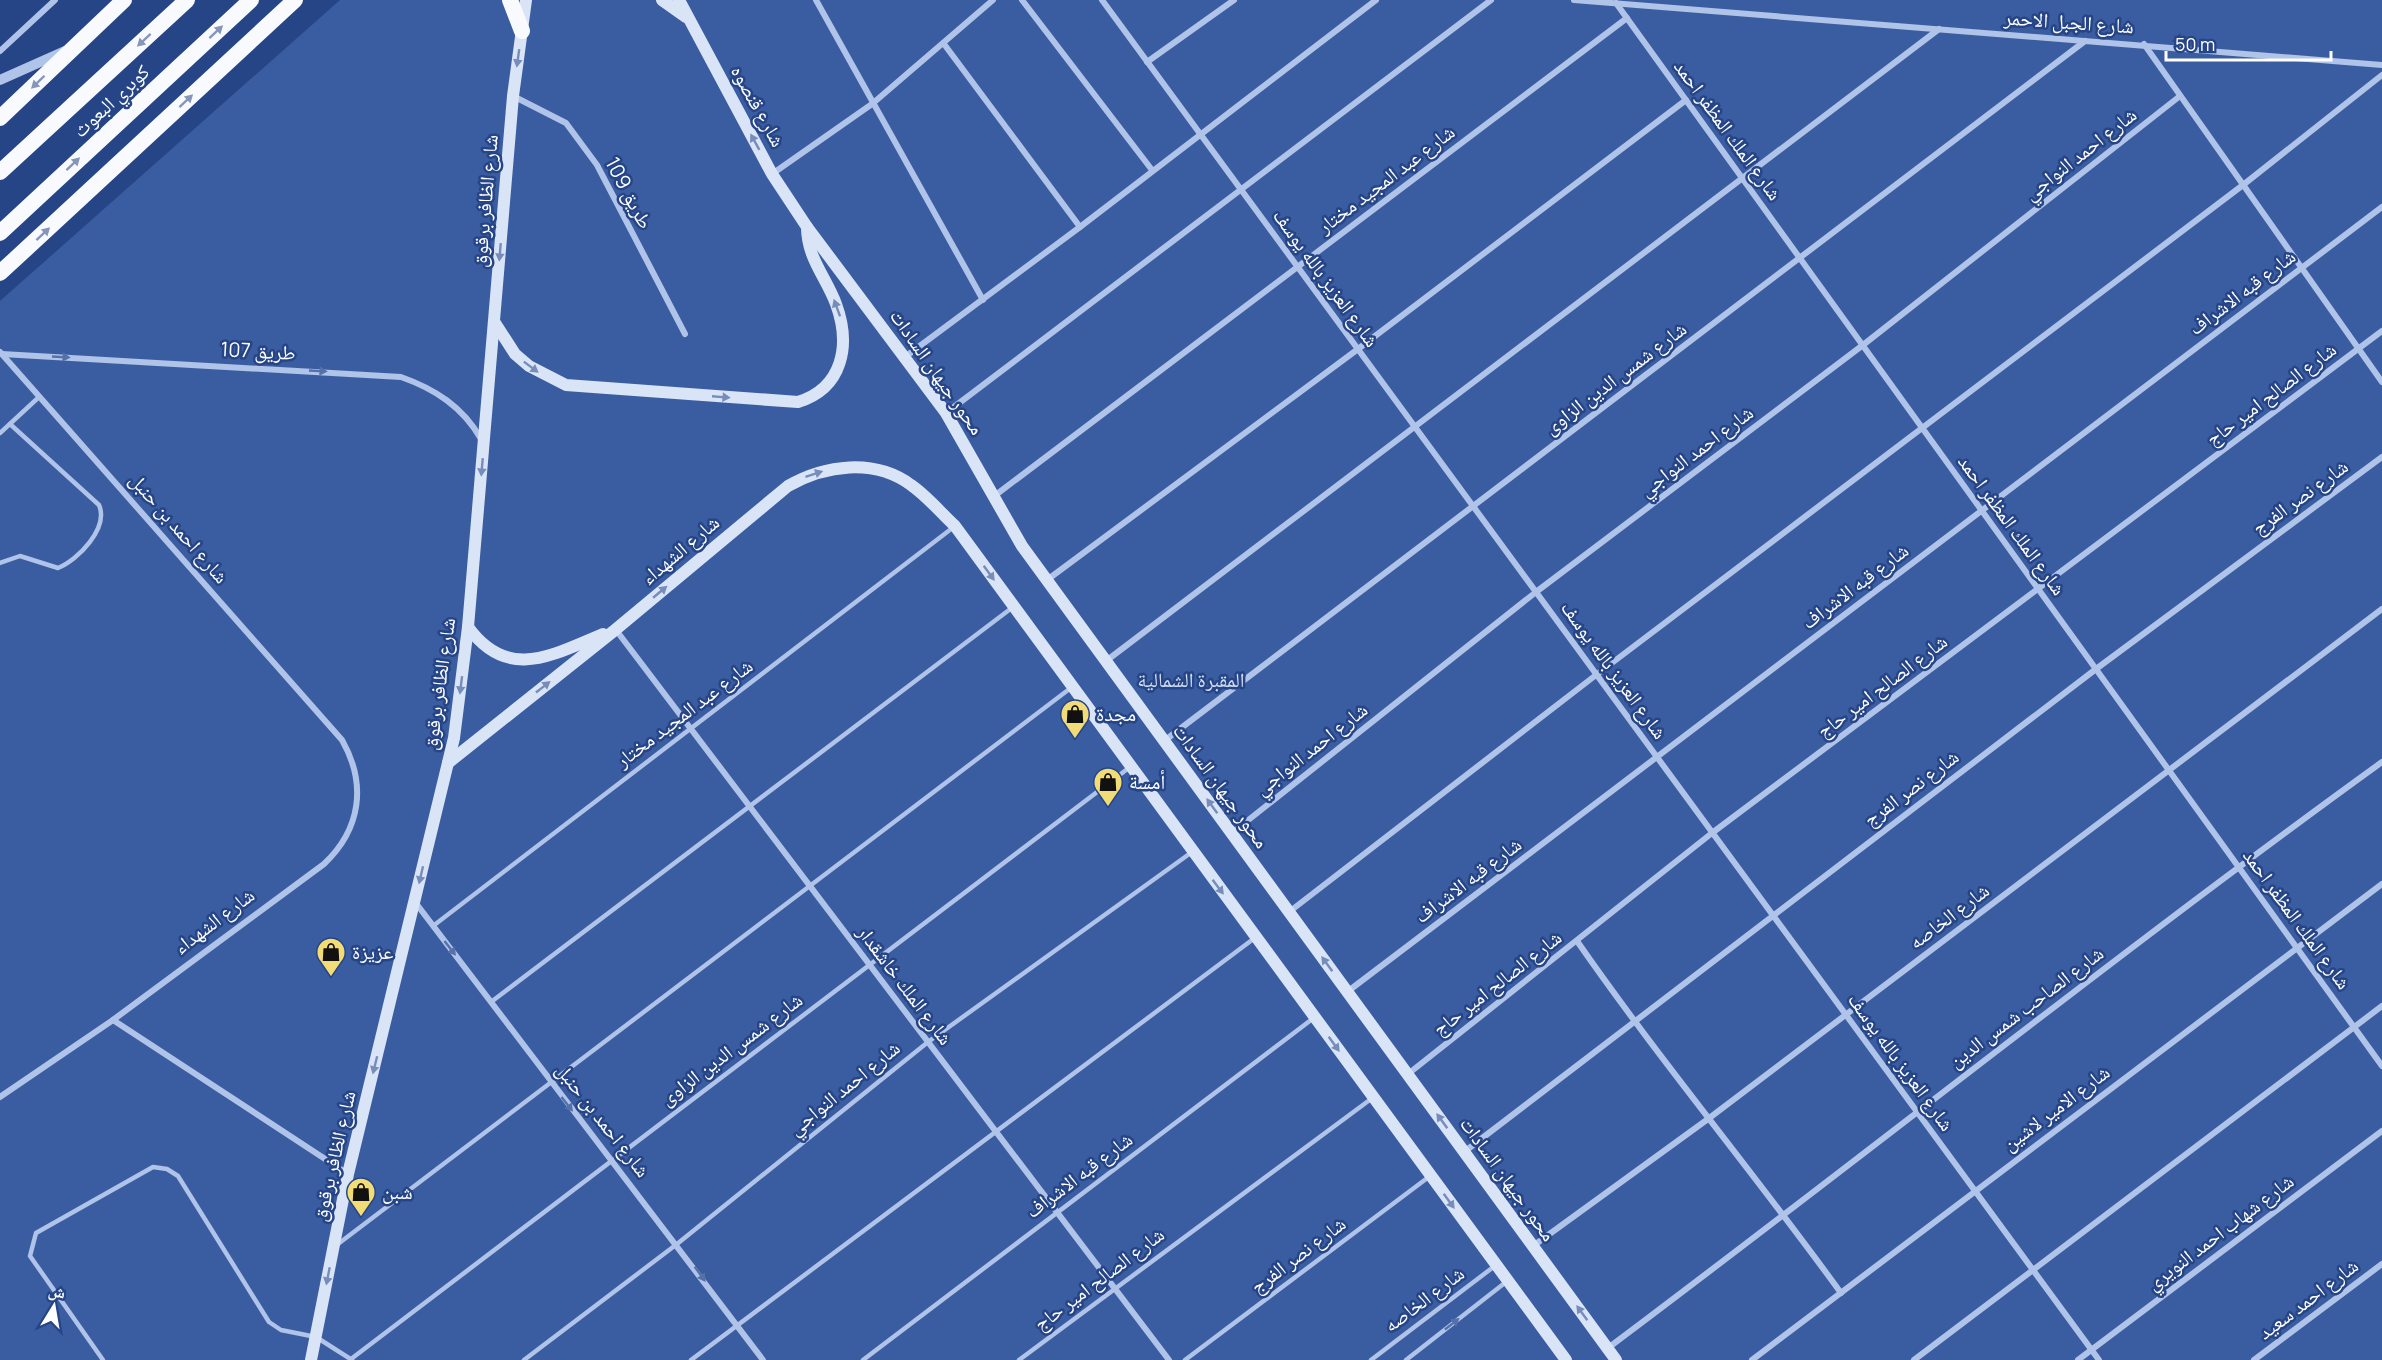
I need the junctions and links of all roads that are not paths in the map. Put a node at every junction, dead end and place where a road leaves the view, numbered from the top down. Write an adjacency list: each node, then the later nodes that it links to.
1 (56, 0): 27 (street)
2 (124, 0): 26 (highway)
3 (187, 0): 39 (highway, one-way to 39)
4 (251, 0): 47 (highway, كوبري البعوث, one-way to 4)
5 (295, 0): 51 (highway, one-way to 5)
6 (510, 0): 22 (highway)
7 (526, 0): 22 (main road, شارع الظافر برقوق)
8 (662, 0): 19 (main road)
9 (679, 0): 19 (main road, شارع قنصوه)
10 (816, 0): 35 (street)
11 (993, 0): 24 (street)
12 (1022, 0): 38 (street)
13 (1102, 0): 28 (street, شارع العزيز بالله يوسف)
14 (1234, 0): 28 (street)
15 (1376, 0): 37 (street)
16 (1491, 0): 43 (street)
17 (1574, 0): 18 (street, شارع الجبل الاحمر)
18 (1616, 3): 20 (street, شارع الملك المظفر احمد); 21 (street, شارع الجبل الاحمر)
19 (687, 18): 40 (main road, شارع قنصوه, one-way to 19)
20 (1627, 18): 34 (street, شارع الملك المظفر احمد); 49 (street, شارع عبد المجيد مختار)
21 (1939, 29): 23 (street, شارع الجبل الاحمر); 41 (street)
22 (522, 31): 32 (main road, شارع الظافر برقوق, one-way to 32)
23 (2085, 40): 25 (street, شارع الجبل الاحمر); 48 (street, شارع شمس الدين الزاوى)
24 (945, 44): 35 (street); 46 (street)
25 (2144, 44): 29 (street, شارع الجبل الاحمر); 33 (street)
26 (76, 46): 31 (street); 36 (highway, one-way to 36)
27 (0, 51)
28 (1147, 62): 37 (street, شارع العزيز بالله يوسف)
29 (2382, 65)
30 (2382, 75): 42 (street)
31 (0, 80)
32 (513, 96): 53 (main road, شارع الظافر برقوق, one-way to 53); 55 (street, طريق 109)
33 (2180, 96): 42 (street); 56 (street, شارع احمد النواجي)
34 (1686, 100): 41 (street, شارع الملك المظفر احمد); 57 (street)
35 (872, 104): 40 (street); 52 (street)
36 (0, 118)
37 (1200, 134): 38 (street); 43 (street, شارع العزيز بالله يوسف)
38 (1152, 170): 46 (street)
39 (0, 172)
40 (772, 174): 45 (main road, شارع قنصوه)
41 (1743, 178): 48 (street, شارع الملك المظفر احمد); 65 (street)
42 (2243, 185): 50 (street); 66 (street)
43 (1240, 189): 49 (street, شارع العزيز بالله يوسف); 63 (street)
44 (2382, 207): 50 (street, شارع قبه الاشراف)
45 (807, 227): 53 (main road, one-way to 45); 60 (main road, محور جيهان السادات)
46 (1080, 227): 52 (street)
47 (0, 233)
48 (1800, 258): 56 (street, شارع الملك المظفر احمد); 71 (street, شارع شمس الدين الزاوى)
49 (1298, 267): 57 (street, شارع العزيز بالله يوسف); 70 (street, شارع عبد المجيد مختار)
50 (2301, 268): 58 (street); 72 (street, شارع قبه الاشراف)
51 (0, 273)
52 (983, 300): 60 (street)
53 (494, 322): 68 (main road, شارع الظافر برقوق)
54 (2382, 331): 58 (street, شارع الصالح امير حاج)
55 (685, 334)
56 (1863, 345): 66 (street, شارع الملك المظفر احمد); 77 (street, شارع احمد النواجي)
57 (1358, 349): 65 (street, شارع العزيز بالله يوسف); 75 (street)
58 (2358, 349): 61 (street); 76 (street, شارع الصالح امير حاج)
59 (1, 353): 62 (street, شارع احمد بن حنبل); 68 (street, طريق 107, one-way to 68)
60 (905, 357): 63 (main road, محور جيهان السادات)
61 (2382, 382)
62 (39, 397): 64 (lane); 86 (street, شارع احمد بن حنبل)
63 (946, 413): 70 (main road, محور جيهان السادات)
64 (10, 424): 67 (lane); 74 (lane)
65 (1415, 427): 71 (street, شارع العزيز بالله يوسف); 82 (street)
66 (1923, 428): 72 (street, شارع الملك المظفر احمد); 84 (street)
67 (0, 433)
68 (484, 445): 80 (main road, شارع الظافر برقوق, one-way to 80)
69 (2382, 457): 83 (street, شارع نصر الفرج)
70 (993, 497): 75 (main road, محور جيهان السادات)
71 (1473, 506): 77 (street, شارع العزيز بالله يوسف); 88 (street, شارع شمس الدين الزاوى)
72 (1982, 511): 76 (street, شارع الملك المظفر احمد); 89 (street, شارع قبه الاشراف)
73 (955, 526): 78 (main road, one-way to 78); 81 (main road, شارع الشهداء, one-way to 73); 87 (lane, شارع عبد المجيد مختار)
74 (0, 563)
75 (1047, 580): 82 (main road, محور جيهان السادات)
76 (2039, 589): 83 (street, شارع الملك المظفر احمد); 96 (street, شارع الصالح امير حاج)
77 (1536, 592): 84 (street, شارع العزيز بالله يوسف); 95 (street, شارع احمد النواجي)
78 (1014, 606): 85 (main road); 94 (lane)
79 (2382, 609): 93 (street, شارع الخاصه)
80 (468, 627): 81 (main road); 91 (main road, شارع الظافر برقوق, one-way to 91)
81 (615, 630): 87 (street, شارع الملك خاشقدار); 91 (main road, شارع الشهداء, one-way to 81)
82 (1106, 661): 88 (main road, محور جيهان السادات)
83 (2096, 669): 93 (street, شارع الملك المظفر احمد); 103 (street, شارع نصر الفرج)
84 (1596, 675): 89 (street, شارع العزيز بالله يوسف); 102 (street)
85 (1073, 687): 92 (main road); 100 (lane)
86 (331, 728): 114 (street, شارع الشهداء)
87 (690, 729): 94 (street, شارع الملك خاشقدار); 104 (lane, شارع عبد المجيد مختار)
88 (1164, 741): 95 (main road, محور جيهان السادات, one-way to 88)
89 (1657, 757): 96 (street, شارع العزيز بالله يوسف); 109 (street, شارع قبه الاشراف)
90 (2382, 762): 98 (street, شارع الصاحب شمس الدين)
91 (448, 763): 101 (main road, شارع الظافر برقوق, one-way to 101)
92 (1131, 766): 97 (main road); 108 (lane, شارع شمس الدين الزاوى)
93 (2169, 771): 98 (street, شارع الملك المظفر احمد); 112 (street, شارع الخاصه)
94 (750, 808): 100 (street, شارع الملك خاشقدار); 110 (lane)
95 (1232, 833): 102 (main road, محور جيهان السادات)
96 (1713, 833): 103 (street, شارع العزيز بالله يوسف); 106 (street, شارع الصالح امير حاج)
97 (1192, 852): 105 (main road, one-way to 105); 117 (lane, شارع احمد النواجي)
98 (2238, 866): 107 (street, شارع الملك المظفر احمد); 123 (street, شارع الصاحب شمس الدين)
99 (2382, 884): 107 (street, شارع الامير لاشين)
100 (809, 886): 108 (street, شارع الملك خاشقدار); 120 (lane)
101 (415, 901): 104 (street, شارع احمد بن حنبل); 129 (main road, شارع الظافر برقوق, one-way to 129)
102 (1289, 912): 109 (main road, محور جيهان السادات, one-way to 102)
103 (1772, 914): 112 (street, شارع العزيز بالله يوسف); 115 (street, شارع نصر الفرج)
104 (433, 926): 110 (street, شارع احمد بن حنبل, one-way to 110)
105 (1256, 937): 113 (main road); 125 (lane)
106 (1577, 941): 115 (street); 119 (street, شارع الصالح امير حاج)
107 (2297, 948): 116 (street, شارع الملك المظفر احمد); 131 (street, شارع الامير لاشين)
108 (869, 965): 117 (street, شارع الملك خاشقدار); 128 (lane, شارع شمس الدين الزاوى)
109 (1347, 992): 119 (main road, محور جيهان السادات)
110 (491, 1002): 120 (street, شارع احمد بن حنبل)
111 (2382, 1006): 116 (street)
112 (1846, 1015): 123 (street, شارع العزيز بالله يوسف); 124 (street, شارع الخاصه)
113 (1315, 1017): 122 (main road, one-way to 122); 132 (lane, شارع قبه الاشراف)
114 (113, 1020): 121 (street, شارع الشهداء); 129 (street)
115 (1632, 1021): 124 (street); 127 (street, شارع نصر الفرج)
116 (2354, 1027): 118 (street, شارع الملك المظفر احمد); 139 (street)
117 (928, 1042): 125 (street, شارع الملك خاشقدار); 134 (lane, شارع احمد النواجي)
118 (2382, 1066)
119 (1408, 1074): 127 (main road, محور جيهان السادات, one-way to 119)
120 (551, 1083): 128 (street, شارع احمد بن حنبل, one-way to 128); 136 (lane)
121 (0, 1097)
122 (1373, 1097): 130 (main road); 141 (lane, شارع الصالح امير حاج)
123 (1917, 1111): 131 (street, شارع العزيز بالله يوسف); 133 (street, شارع الصاحب شمس الدين)
124 (1708, 1119): 133 (street); 135 (street, شارع الخاصه)
125 (995, 1131): 132 (street, شارع الملك خاشقدار); 143 (lane)
126 (2382, 1131): 146 (street, شارع شهاب احمد النويري)
127 (1464, 1152): 135 (main road, محور جيهان السادات)
128 (612, 1161): 134 (street, شارع احمد بن حنبل); 149 (lane, شارع شمس الدين الزاوى)
129 (348, 1174): 136 (main road, شارع الظافر برقوق)
130 (1431, 1176): 138 (main road, one-way to 138); 156 (lane, شارع نصر الفرج)
131 (1974, 1190): 139 (street, شارع العزيز بالله يوسف); 142 (street, شارع الامير لاشين)
132 (1057, 1212): 141 (street, شارع الملك خاشقدار); 153 (lane, شارع قبه الاشراف)
133 (1785, 1215): 142 (street); 145 (street, شارع الصاحب شمس الدين)
134 (677, 1244): 143 (street, شارع احمد بن حنبل, one-way to 143); 150 (lane, شارع احمد النواجي)
135 (1533, 1246): 145 (main road, محور جيهان السادات, one-way to 135)
136 (333, 1248): 144 (main road, شارع الظافر برقوق, one-way to 144)
137 (2382, 1264): 165 (street, شارع احمد سعيد)
138 (1496, 1265): 140 (main road); 157 (lane, شارع الخاصه)
139 (2032, 1270): 146 (street, شارع العزيز بالله يوسف); 162 (street)
140 (1508, 1281): 158 (lane, شارع الخاصه, one-way to 140); 159 (main road)
141 (1114, 1287): 154 (lane, شارع الصالح امير حاج); 155 (street, شارع الملك خاشقدار)
142 (1841, 1293): 161 (street, شارع الامير لاشين)
143 (737, 1324): 151 (lane); 152 (street, شارع احمد بن حنبل)
144 (316, 1337): 147 (lane); 148 (main road, شارع الظافر برقوق); 149 (lane)
145 (1608, 1348): 160 (main road, محور جيهان السادات)
146 (2091, 1350): 163 (street, شارع شهاب احمد النويري); 164 (street, شارع العزيز بالله يوسف)
147 (103, 1360)
148 (311, 1360)
149 (351, 1360)
150 (524, 1360)
151 (691, 1360)
152 (763, 1360)
153 (863, 1360)
154 (1019, 1360)
155 (1169, 1360)
156 (1185, 1360)
157 (1371, 1360)
158 (1406, 1360)
159 (1566, 1360)
160 (1616, 1360)
161 (1752, 1360)
162 (1914, 1360)
163 (2078, 1360)
164 (2099, 1360)
165 (2254, 1360)

